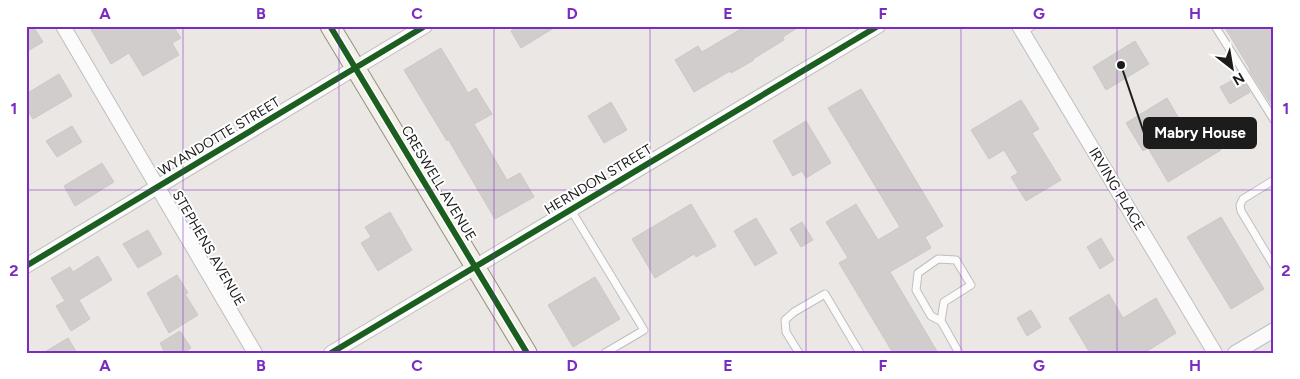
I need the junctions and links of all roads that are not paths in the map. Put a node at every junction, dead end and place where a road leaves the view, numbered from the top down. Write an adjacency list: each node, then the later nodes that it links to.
1 (63, 26): 10 (street, STEPHENS AVENUE)
2 (330, 26): 7 (street, CRESWELL AVENUE)
3 (425, 26): 7 (street, WYANDOTTE STREET)
4 (878, 26): 11 (street, HERNDON STREET)
5 (1215, 26): 8 (lane)
6 (1025, 28): 24 (street, IRVING PLACE)
7 (356, 68): 10 (street, WYANDOTTE STREET); 14 (street, CRESWELL AVENUE)
8 (1274, 120)
9 (1274, 180): 13 (lane)
10 (159, 187): 12 (street, WYANDOTTE STREET); 17 (street, STEPHENS AVENUE)
11 (571, 210): 14 (street, HERNDON STREET); 20 (lane)
12 (26, 266)
13 (1274, 266)
14 (475, 267): 18 (street, HERNDON STREET); 19 (street, CRESWELL AVENUE)
15 (941, 321): 15 (lane); 23 (lane)
16 (1274, 330): 25 (street)
17 (255, 353)
18 (331, 353)
19 (527, 353)
20 (605, 353)
21 (799, 353): 22 (lane)
22 (860, 353)
23 (959, 353)
24 (1215, 353)
25 (1236, 353)

